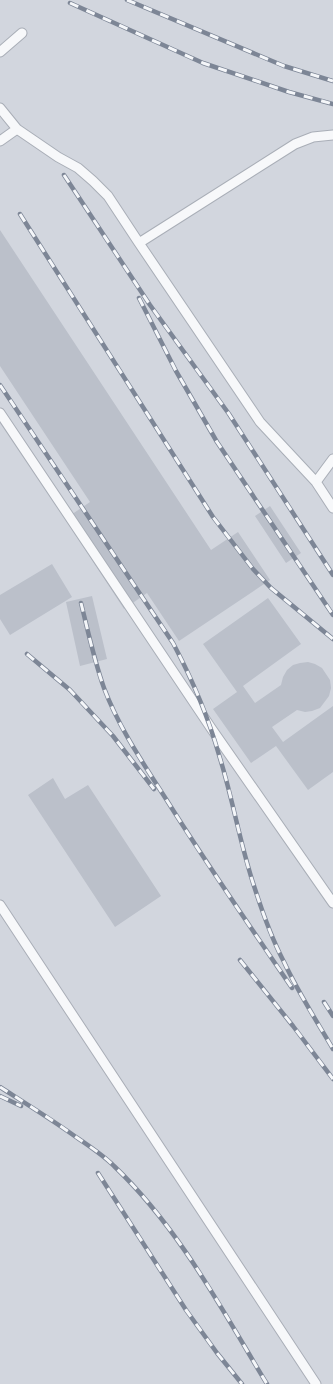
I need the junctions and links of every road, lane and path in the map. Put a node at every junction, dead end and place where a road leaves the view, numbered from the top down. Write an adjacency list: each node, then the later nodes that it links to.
1 (22, 33): 2 (lane)
2 (0, 52)
3 (0, 108): 4 (lane)
4 (17, 129): 6 (lane); 7 (lane)
5 (333, 135): 7 (lane)
6 (0, 141)
7 (139, 243): 10 (lane)
8 (0, 413): 12 (lane)
9 (333, 459): 10 (lane)
10 (316, 482): 11 (lane)
11 (333, 508)
12 (333, 903)
13 (0, 905): 14 (lane)
14 (316, 1384)

